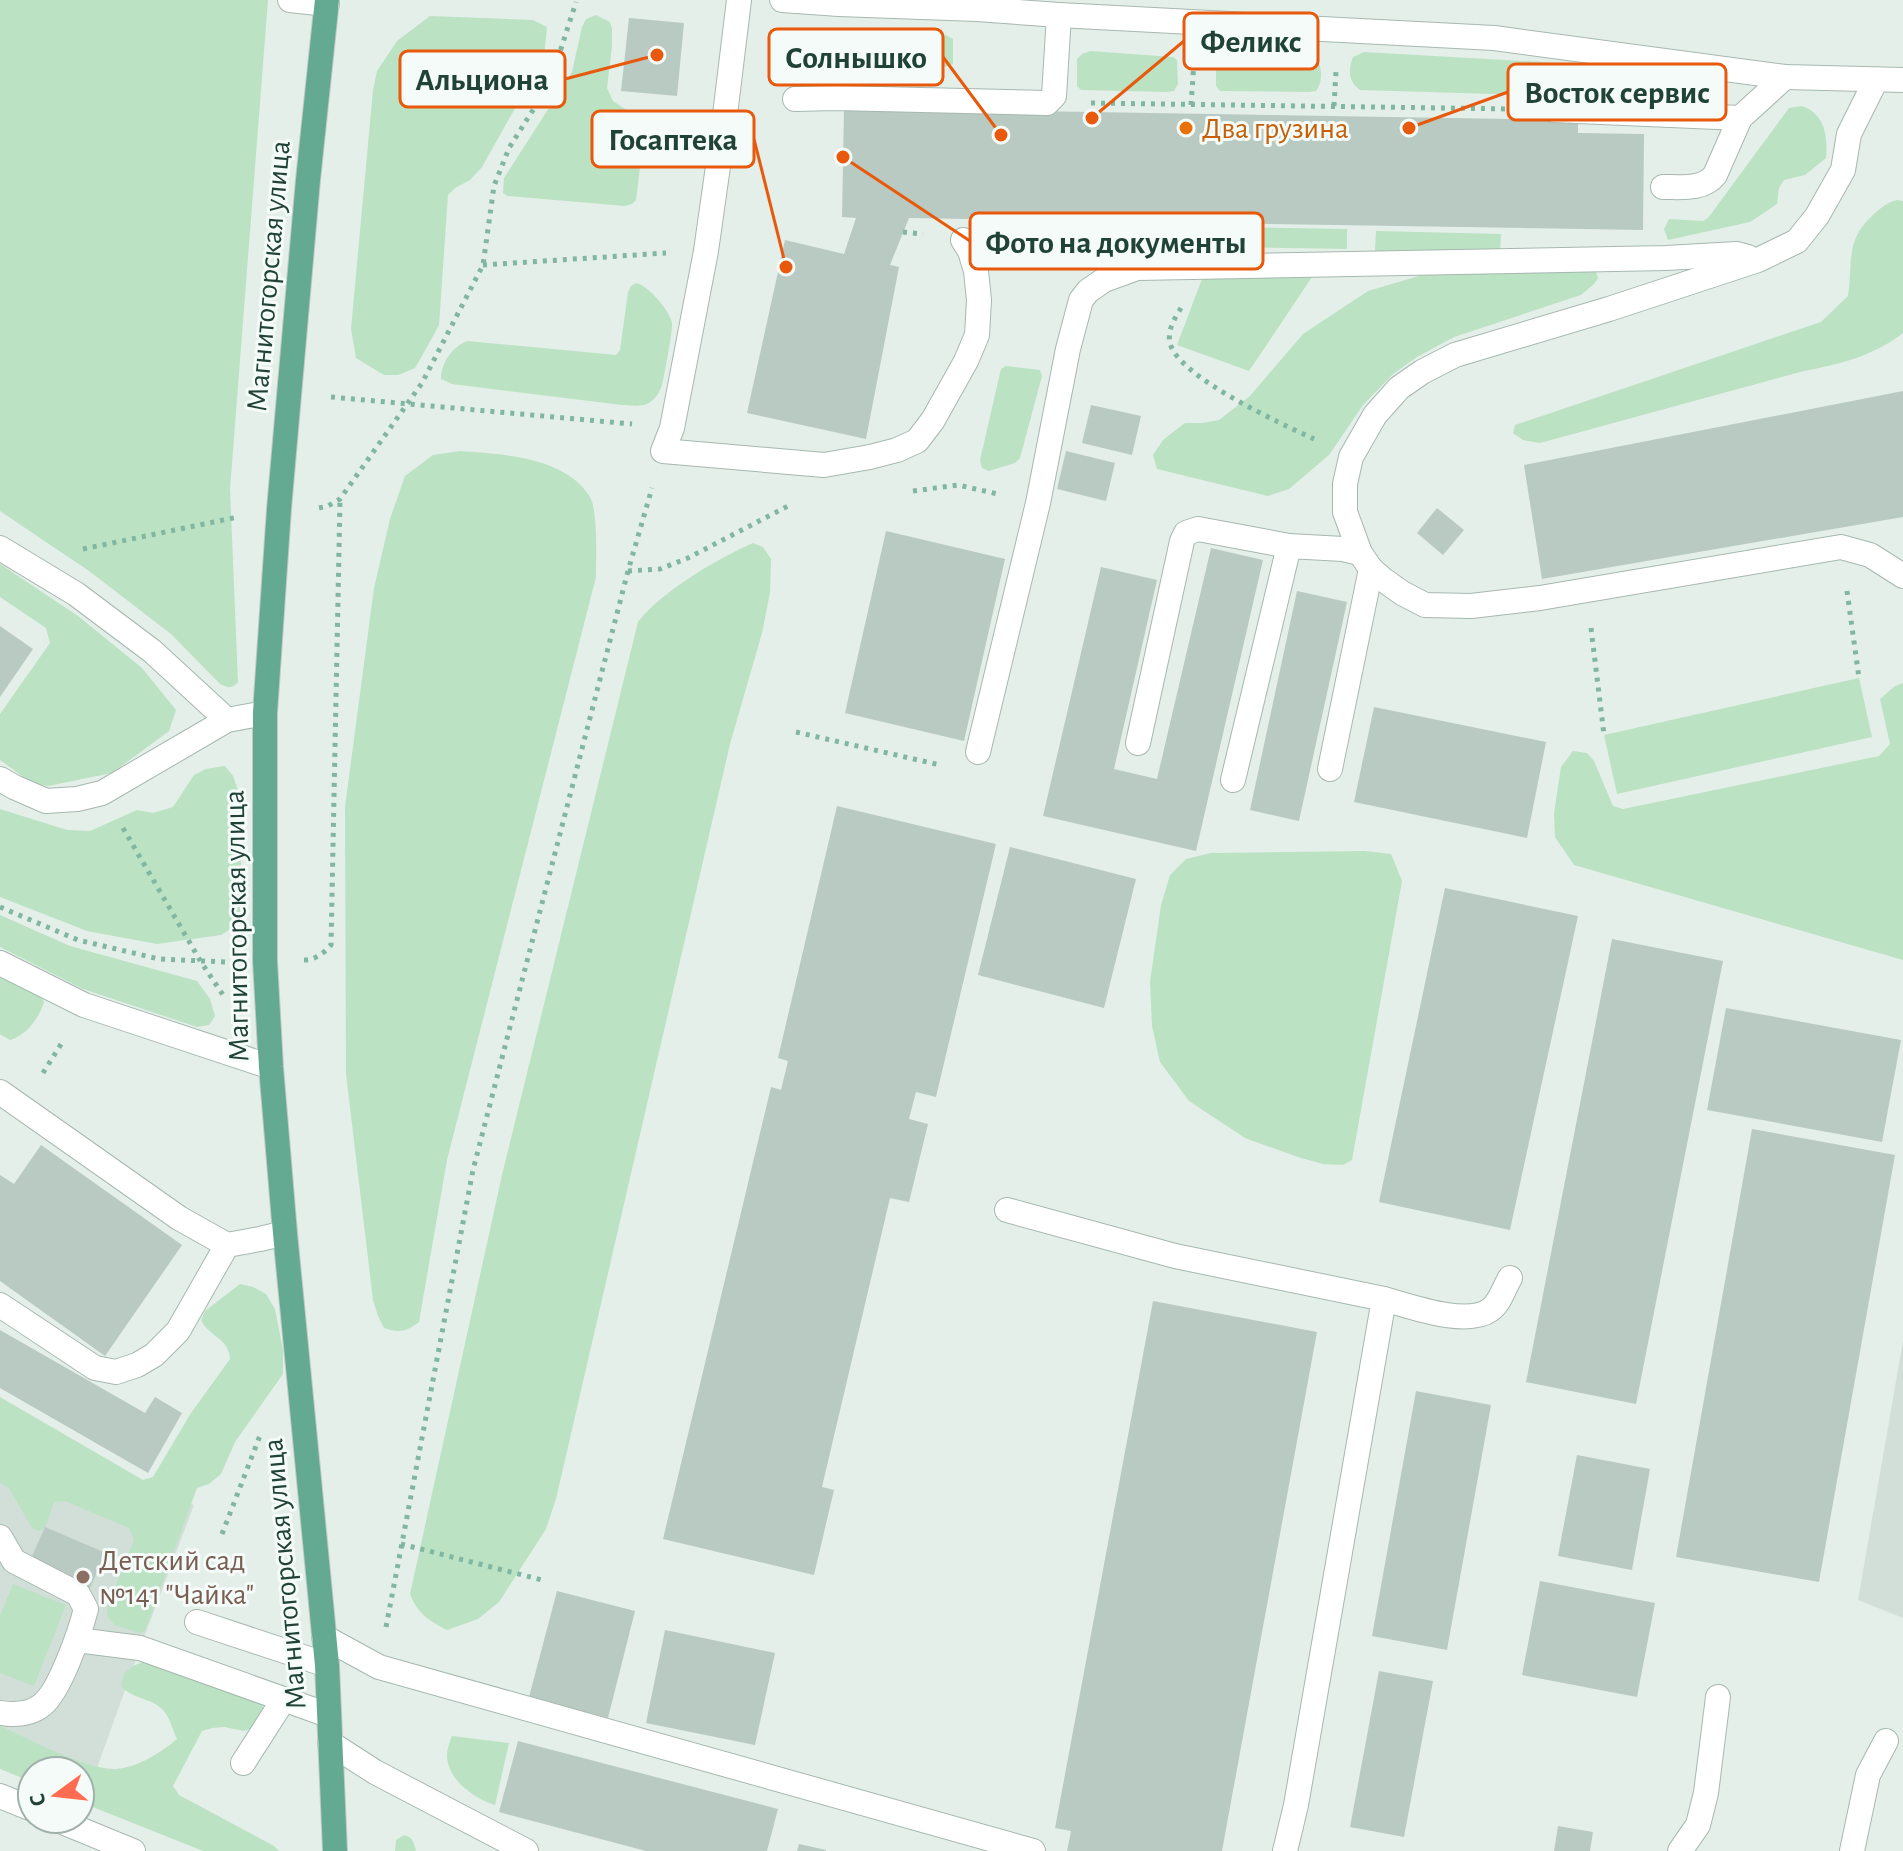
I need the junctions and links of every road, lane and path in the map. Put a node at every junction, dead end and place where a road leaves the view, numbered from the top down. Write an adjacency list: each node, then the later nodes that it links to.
1 (290, 0): 4 (street)
2 (739, 0): 18 (street)
3 (782, 0): 6 (street)
4 (327, 2): 31 (main road, Магнитогорская улица)
5 (576, 2): 20 (path)
6 (1059, 15): 7 (street); 10 (street)
7 (1785, 77): 8 (street); 13 (street)
8 (1876, 80): 9 (street); 19 (street)
9 (1903, 80)
10 (795, 99)
11 (1102, 104): 12 (path)
12 (1554, 110): 13 (street)
13 (1740, 118): 14 (street)
14 (1663, 187)
15 (903, 232): 16 (path)
16 (932, 235)
17 (963, 240): 25 (street)
18 (706, 251): 20 (path); 24 (street)
19 (1758, 260): 21 (street); 26 (street)
20 (483, 265): 23 (path)
21 (1207, 267): 26 (path); 29 (street)
22 (327, 397): 23 (path)
23 (406, 404): 24 (path); 28 (path)
24 (672, 428): 25 (street)
25 (663, 451): 37 (path)
26 (1351, 457): 36 (street)
27 (900, 493): 29 (path)
28 (340, 499): 31 (path); 52 (path)
29 (1038, 503): 46 (street)
30 (786, 506): 37 (path)
31 (279, 509): 35 (path); 41 (main road, Магнитогорская улица)
32 (1289, 546): 36 (street); 45 (street); 49 (street)
33 (1841, 547): 38 (street); 39 (street); 40 (path)
34 (0, 548): 42 (street)
35 (77, 550)
36 (1366, 561): 39 (street); 47 (street)
37 (628, 571): 69 (path)
38 (1903, 576)
39 (1586, 592): 44 (path)
40 (1859, 678)
41 (265, 713): 42 (street); 52 (main road, Магнитогорская улица)
42 (227, 720): 50 (street)
43 (796, 732): 46 (path)
44 (1604, 735)
45 (1138, 743)
46 (978, 752)
47 (1330, 769)
48 (0, 779): 50 (street)
49 (1233, 780)
50 (102, 793): 53 (path)
51 (0, 907): 53 (path)
52 (265, 961): 57 (main road, Магнитогорская улица)
53 (201, 962): 55 (path)
54 (0, 963): 56 (street)
55 (227, 1002)
56 (84, 1005): 57 (street); 59 (path)
57 (271, 1067): 61 (main road, Магнитогорская улица)
58 (0, 1092): 59 (street)
59 (23, 1108): 62 (street)
60 (1007, 1210): 64 (street)
61 (285, 1233): 62 (street); 72 (main road, Магнитогорская улица)
62 (227, 1245): 65 (street)
63 (1510, 1278): 64 (street)
64 (1384, 1299): 88 (street)
65 (0, 1305)
66 (266, 1420): 67 (path)
67 (222, 1534)
68 (0, 1537): 73 (street)
69 (401, 1544): 70 (path); 75 (path)
70 (546, 1581)
71 (197, 1622): 74 (street)
72 (324, 1637): 74 (main road, Магнитогорская улица); 75 (street)
73 (77, 1640): 77 (street); 78 (street)
74 (327, 1665): 79 (main road, Магнитогорская улица)
75 (379, 1667): 87 (street)
76 (1718, 1697): 89 (street)
77 (284, 1699): 79 (street); 82 (street)
78 (0, 1713)
79 (328, 1715): 81 (main road, Магнитогорская улица)
80 (1886, 1741): 90 (street)
81 (330, 1743): 85 (main road, Магнитогорская улица); 86 (street)
82 (243, 1763)
83 (94, 1835): 84 (street)
84 (133, 1851)
85 (335, 1851)
86 (526, 1851)
87 (1033, 1851)
88 (1285, 1851)
89 (1680, 1851)
90 (1852, 1851)

